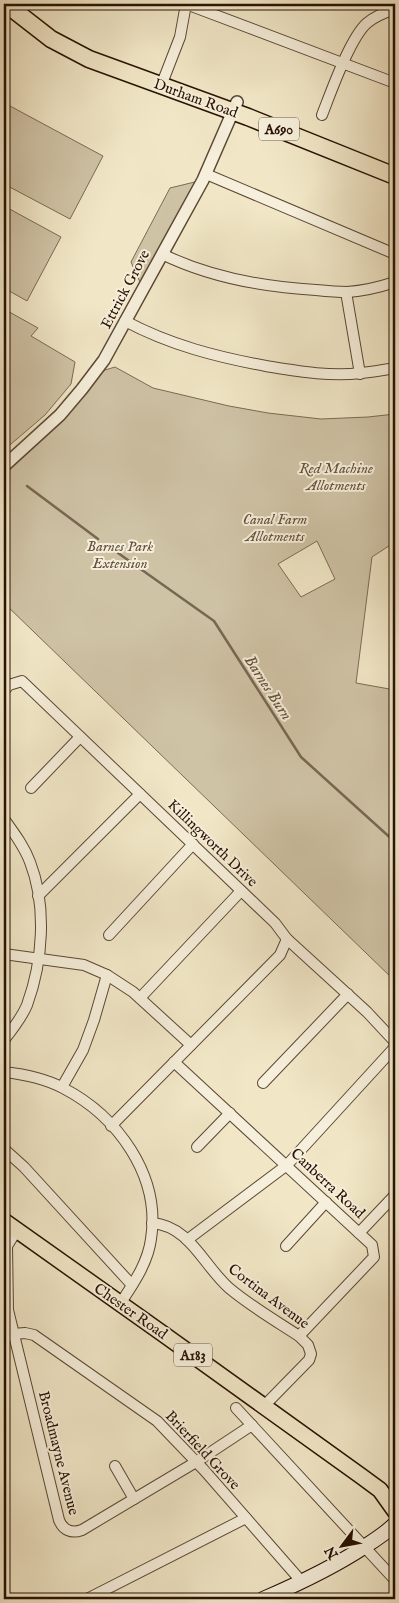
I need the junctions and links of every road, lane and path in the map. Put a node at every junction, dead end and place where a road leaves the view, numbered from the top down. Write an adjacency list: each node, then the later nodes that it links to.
1 (6, 4): 7 (highway, Durham Road / A690)
2 (20, 4): 7 (highway, Durham Road / A690)
3 (186, 4): 4 (street); 7 (street)
4 (208, 7): 6 (street)
5 (395, 9): 6 (street)
6 (344, 63): 8 (street); 10 (street)
7 (163, 81): 9 (highway, Durham Road / A690)
8 (395, 83)
9 (235, 107): 11 (highway, Durham Road / A690); 12 (street, Ettrick Grove); 13 (highway, Durham Road / A690)
10 (322, 115)
11 (395, 166)
12 (206, 174): 14 (street, Ettrick Grove); 15 (street)
13 (395, 176)
14 (162, 254): 17 (street); 18 (street, Ettrick Grove)
15 (395, 254)
16 (395, 282): 17 (street)
17 (346, 292): 20 (street)
18 (125, 321): 20 (street); 21 (street, Ettrick Grove)
19 (395, 368): 20 (street)
20 (360, 374)
21 (4, 466)
22 (4, 691): 23 (street, Killingworth Drive)
23 (80, 737): 24 (street); 25 (street, Killingworth Drive)
24 (31, 788)
25 (140, 794): 27 (street, Killingworth Drive); 29 (street)
26 (4, 821): 29 (street)
27 (193, 844): 28 (street, Killingworth Drive); 30 (street)
28 (241, 891): 31 (street, Killingworth Drive); 36 (street)
29 (38, 896): 33 (street)
30 (110, 936)
31 (287, 939): 35 (street, Killingworth Drive); 39 (street)
32 (4, 954): 33 (street)
33 (38, 959): 34 (street); 37 (street)
34 (107, 975): 36 (street); 44 (street)
35 (348, 994): 38 (street, Killingworth Drive); 43 (street)
36 (140, 998): 39 (street)
37 (4, 1040)
38 (395, 1042)
39 (191, 1045): 41 (street)
40 (395, 1047): 49 (street)
41 (174, 1062): 45 (street, Canberra Road); 46 (street)
42 (4, 1072): 44 (street)
43 (263, 1083)
44 (62, 1087): 46 (street)
45 (230, 1113): 47 (street); 49 (street, Canberra Road)
46 (112, 1126): 53 (street)
47 (197, 1147)
48 (4, 1150): 58 (street)
49 (287, 1165): 51 (street, Canberra Road); 56 (street)
50 (395, 1195): 55 (street)
51 (326, 1202): 55 (street, Canberra Road); 57 (street)
52 (4, 1221): 54 (main road, Chester Road / A183)
53 (152, 1223): 56 (street, Cortina Avenue); 58 (street)
54 (17, 1230): 59 (main road, Chester Road / A183); 60 (street, Broadmayne Avenue)
55 (359, 1233): 61 (street, Canberra Road)
56 (188, 1240): 61 (street, Cortina Avenue)
57 (286, 1246)
58 (132, 1285): 59 (street)
59 (120, 1304): 62 (main road, Chester Road / A183)
60 (14, 1334): 66 (street, Brierfield Grove); 71 (street, Broadmayne Avenue)
61 (299, 1336): 62 (street, Cortina Avenue)
62 (264, 1407): 69 (main road, Chester Road / A183)
63 (236, 1408): 64 (street)
64 (252, 1425): 65 (street, Broadmayne Avenue); 75 (street)
65 (210, 1452): 66 (street, Broadmayne Avenue); 68 (street)
66 (191, 1461): 68 (street, Brierfield Grove); 71 (street, Broadmayne Avenue)
67 (115, 1466): 71 (street)
68 (204, 1470): 73 (street, Brierfield Grove)
69 (380, 1490): 70 (main road, Chester Road / A183); 72 (main road, Chester Road / A183)
70 (395, 1495)
71 (134, 1499)
72 (395, 1511)
73 (246, 1518): 77 (street, Brierfield Grove); 78 (street)
74 (395, 1524): 75 (main road)
75 (365, 1546): 76 (street); 77 (main road)
76 (395, 1580)
77 (302, 1582): 79 (main road)
78 (87, 1599)
79 (263, 1599)

